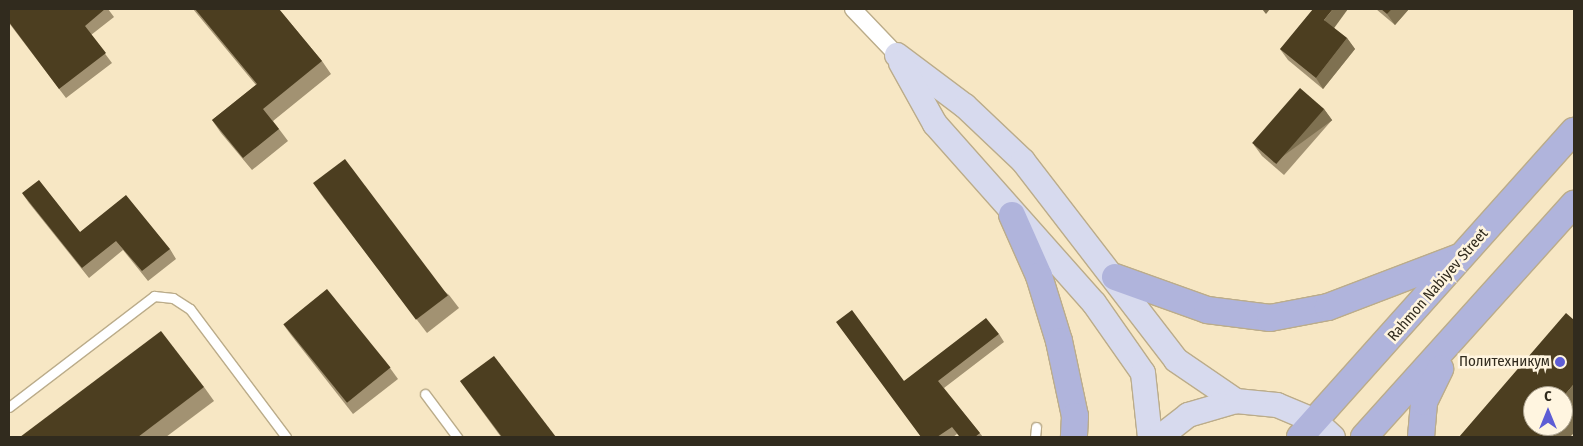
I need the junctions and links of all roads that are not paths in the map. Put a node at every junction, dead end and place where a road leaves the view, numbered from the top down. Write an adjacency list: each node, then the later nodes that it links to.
1 (853, 9): 2 (street)
2 (897, 55): 5 (street); 7 (street)
3 (1574, 131): 6 (main road, Rahmon Nabiyev Street)
4 (1574, 204): 8 (main road)
5 (1012, 215): 17 (main road); 18 (street)
6 (1466, 253): 7 (main road); 13 (main road, Rahmon Nabiyev Street)
7 (1116, 278): 10 (street)
8 (1455, 338): 20 (main road); 21 (main road)
9 (425, 394): 15 (lane)
10 (1236, 401): 13 (street); 19 (street)
11 (9, 407): 14 (lane)
12 (1036, 427): 16 (lane)
13 (1316, 432)
14 (286, 437)
15 (457, 437)
16 (1035, 437)
17 (1074, 437)
18 (1150, 437)
19 (1160, 437)
20 (1364, 437)
21 (1421, 437)

